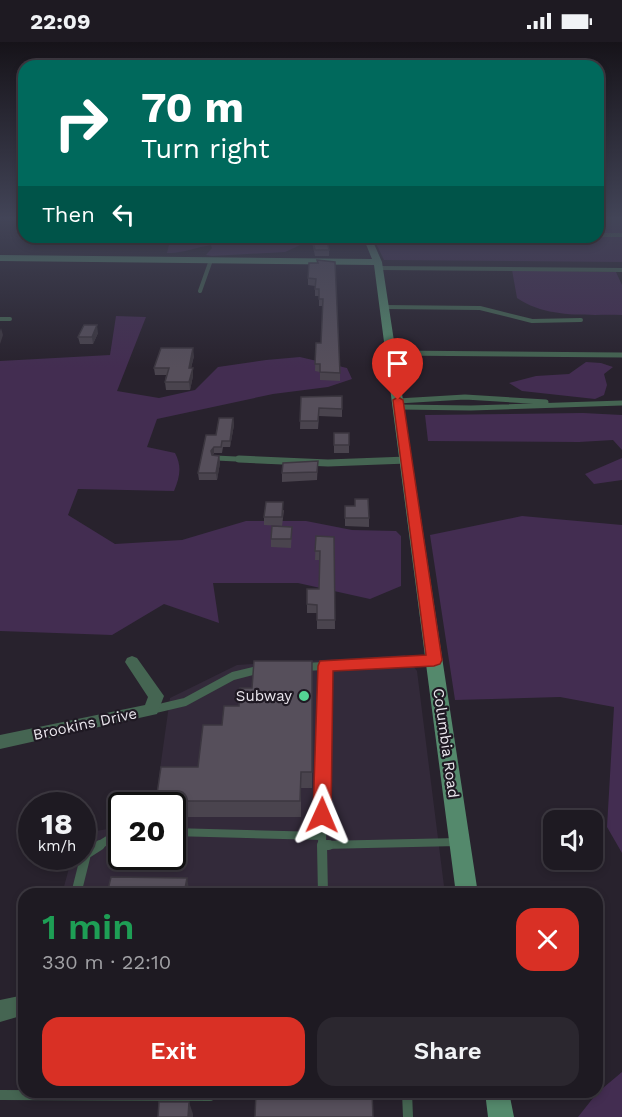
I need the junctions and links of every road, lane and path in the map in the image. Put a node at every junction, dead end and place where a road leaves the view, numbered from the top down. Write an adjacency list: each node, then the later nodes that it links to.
1 (208, 267): 5 (lane)
2 (378, 267): 6 (main road, Columbia Road)
3 (484, 267): 4 (lane)
4 (622, 270)
5 (200, 291)
6 (384, 307): 9 (lane); 10 (main road, Columbia Road)
7 (0, 319): 8 (lane)
8 (10, 319)
9 (581, 320)
10 (391, 353): 11 (lane); 14 (main road, Columbia Road)
11 (622, 355)
12 (470, 397): 14 (lane); 15 (lane); 16 (lane)
13 (622, 403): 15 (lane)
14 (398, 404): 16 (lane); 18 (main road, Columbia Road)
15 (558, 405): 16 (lane)
16 (471, 408)
17 (216, 458): 18 (lane)
18 (407, 460): 19 (main road, Columbia Road)
19 (434, 660): 21 (lane); 29 (main road, Columbia Road)
20 (132, 662): 24 (street, Brookins Drive)
21 (325, 666): 22 (lane); 28 (lane)
22 (290, 668)
23 (266, 669): 24 (lane)
24 (151, 710): 25 (street, Brookins Drive)
25 (0, 742)
26 (186, 833): 28 (lane)
27 (108, 840): 30 (lane)
28 (322, 840): 29 (lane); 31 (lane)
29 (459, 842): 32 (main road, Columbia Road)
30 (78, 888)
31 (323, 888)
32 (466, 888)
33 (18, 1006): 34 (street)
34 (0, 1011)
35 (0, 1095): 36 (lane)
36 (18, 1095)
37 (407, 1098): 39 (lane)
38 (498, 1098): 40 (main road)
39 (408, 1117)
40 (501, 1117)

